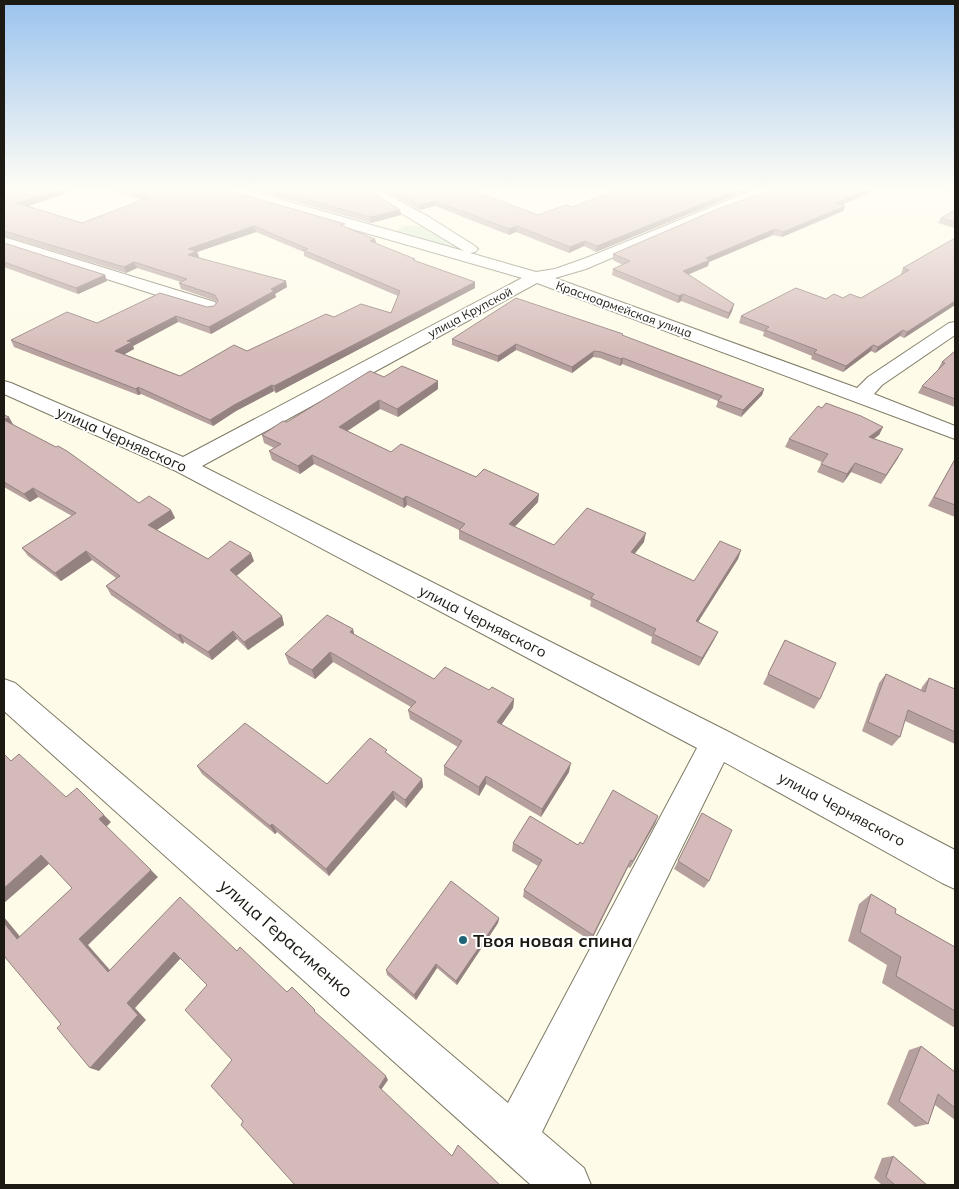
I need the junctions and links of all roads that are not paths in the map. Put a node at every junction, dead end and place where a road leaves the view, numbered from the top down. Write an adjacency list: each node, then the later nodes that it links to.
1 (15, 244): 7 (street)
2 (423, 244): 5 (street, Красноармейская улица)
3 (463, 244): 5 (street)
4 (633, 244): 6 (street, улица Крупской)
5 (495, 265): 6 (street, Красноармейская улица)
6 (536, 277): 10 (street, Красноармейская улица); 12 (street, улица Крупской)
7 (209, 306)
8 (955, 327): 10 (street)
9 (4, 387): 12 (street, улица Чернявского)
10 (861, 396): 11 (street, Красноармейская улица)
11 (955, 433)
12 (184, 466): 14 (street, улица Чернявского)
13 (4, 692): 16 (street, улица Герасименко)
14 (717, 742): 15 (street, улица Чернявского); 16 (street)
15 (955, 870)
16 (515, 1138): 17 (street, улица Герасименко)
17 (567, 1185)

